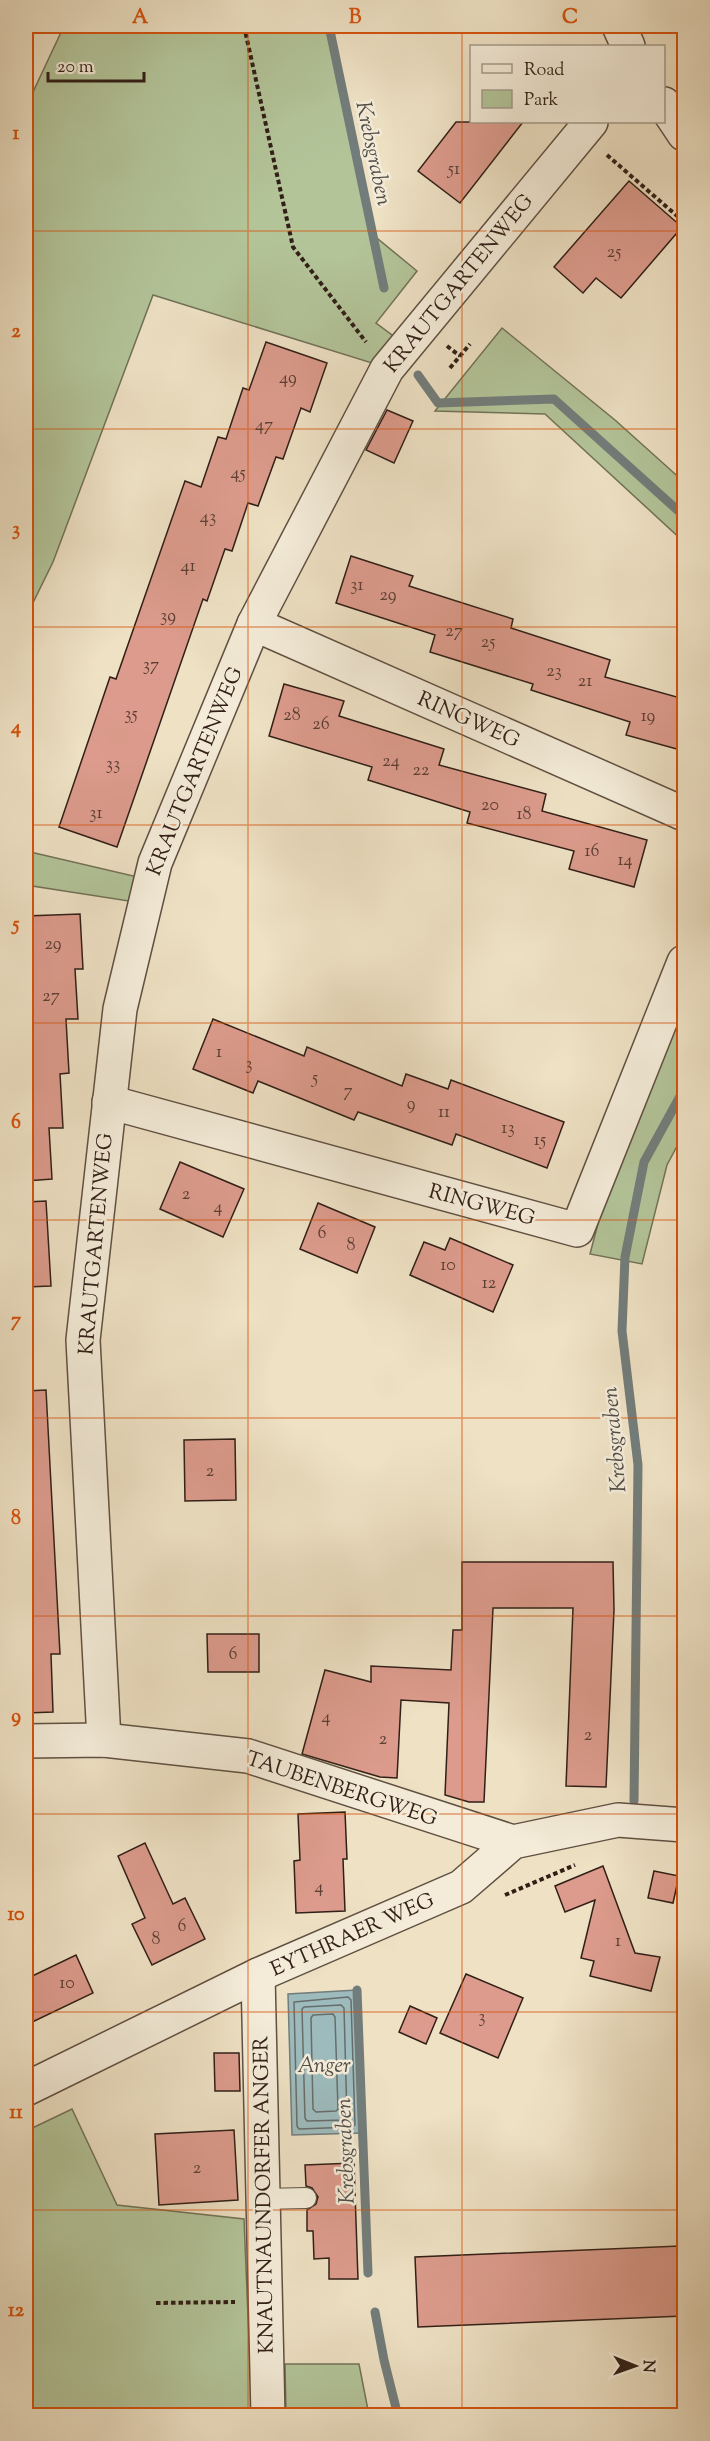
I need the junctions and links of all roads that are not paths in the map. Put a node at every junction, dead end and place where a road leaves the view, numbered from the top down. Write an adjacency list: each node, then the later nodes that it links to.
1 (619, 26): 2 (street)
2 (628, 45)
3 (665, 107): 5 (street)
4 (586, 127): 6 (street, KRAUTGARTENWEG)
5 (684, 134)
6 (254, 624): 7 (street, RINGWEG); 9 (street, KRAUTGARTENWEG)
7 (684, 814)
8 (684, 962): 9 (street, RINGWEG)
9 (108, 1102): 10 (street, KRAUTGARTENWEG)
10 (104, 1740): 11 (street, TAUBENBERGWEG); 13 (street, TAUBENBERGWEG)
11 (26, 1741)
12 (684, 1825): 13 (street, EYTHRAER WEG)
13 (513, 1842): 14 (street, EYTHRAER WEG)
14 (258, 1975): 15 (street, EYTHRAER WEG); 16 (street, KNAUTNAUNDORFER ANGER)
15 (26, 2089)
16 (263, 2199): 17 (lane); 18 (street, KNAUTNAUNDORFER ANGER)
17 (306, 2199)
18 (268, 2415)

